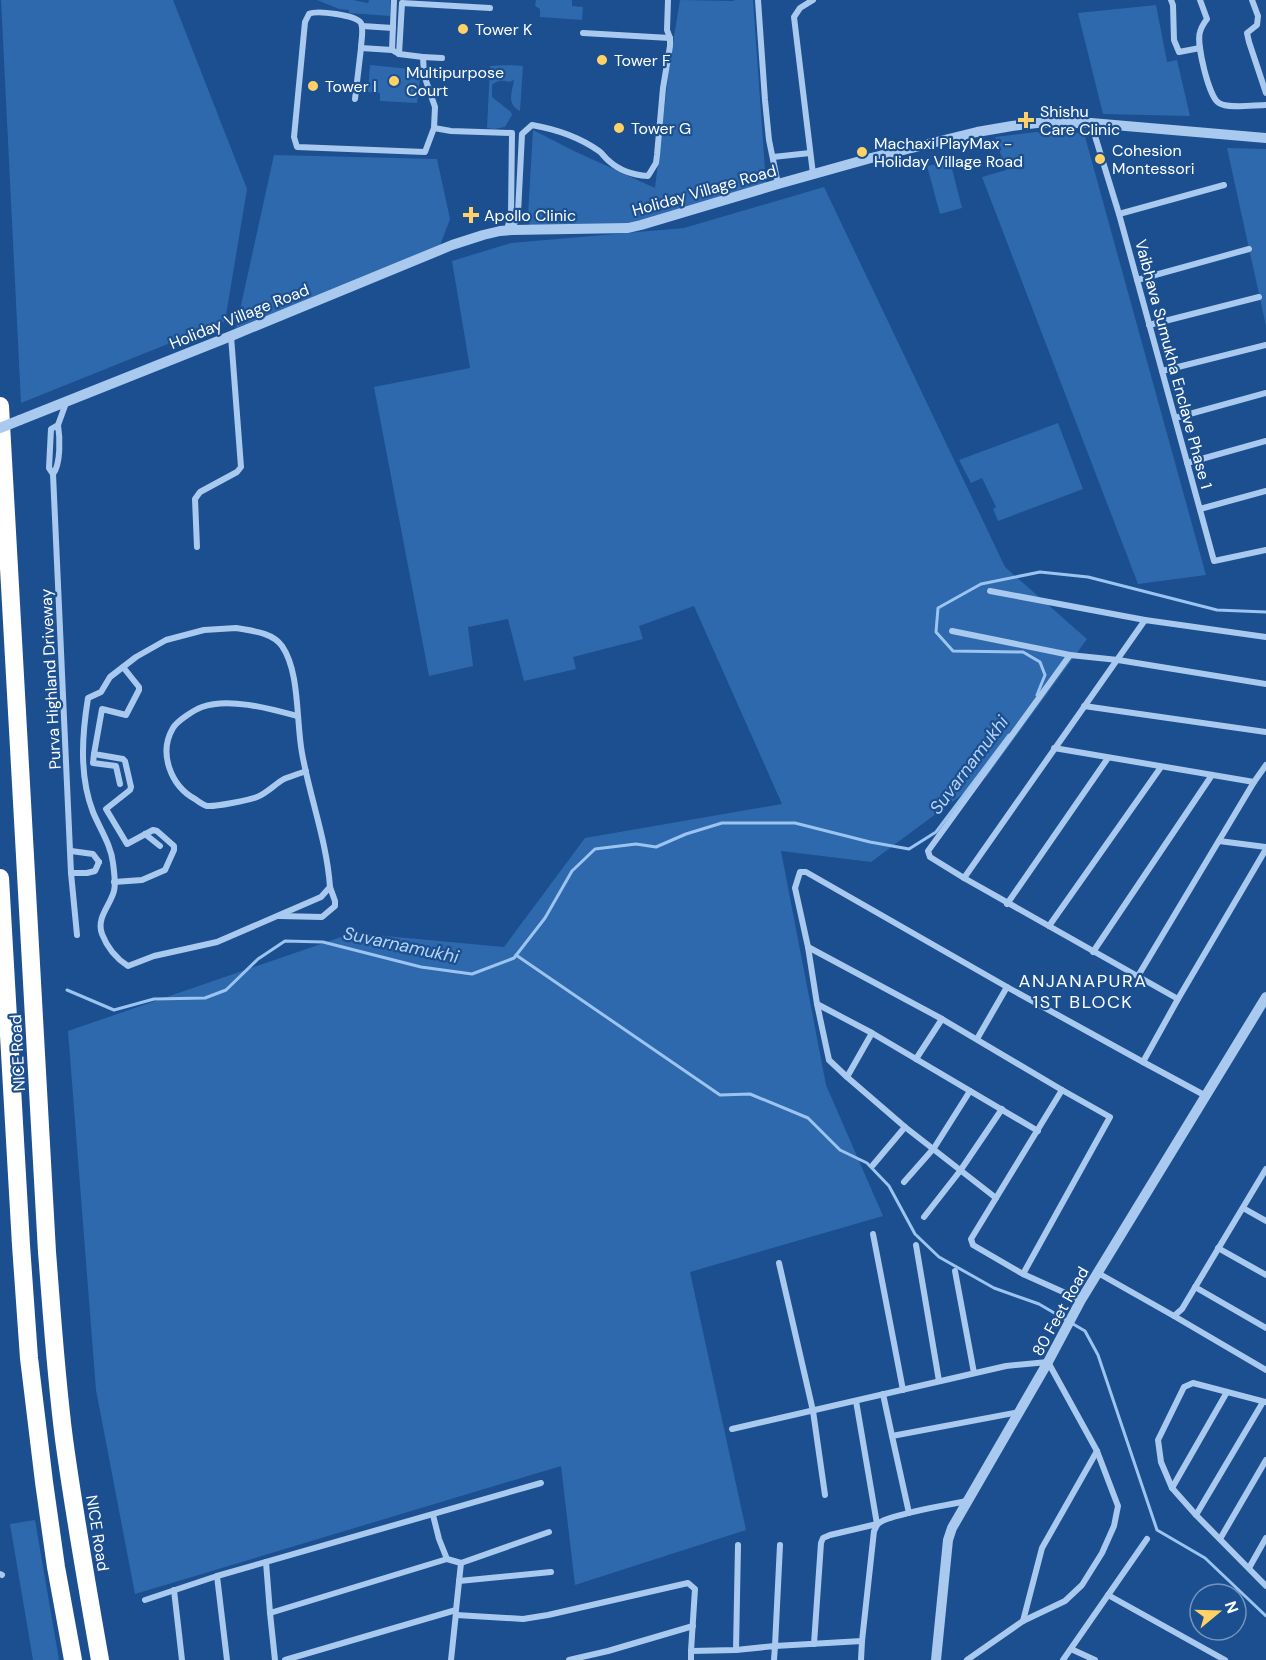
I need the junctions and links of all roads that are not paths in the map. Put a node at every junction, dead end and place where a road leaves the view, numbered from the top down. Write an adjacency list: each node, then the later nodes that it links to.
1 (394, 0): 10 (street)
2 (668, 0): 12 (street)
3 (758, 0): 26 (street)
4 (813, 0): 25 (street)
5 (1170, 0): 14 (street)
6 (1200, 0): 14 (street)
7 (1252, 0): 19 (street)
8 (490, 8): 16 (street)
9 (362, 26): 10 (street); 13 (street); 23 (street)
10 (393, 28): 15 (street)
11 (584, 33): 12 (street)
12 (670, 38): 31 (street)
13 (361, 48): 15 (street); 20 (street)
14 (1200, 48): 21 (street)
15 (392, 50): 16 (street)
16 (399, 54): 17 (street)
17 (423, 57): 18 (street); 23 (street)
18 (442, 58)
19 (1266, 93)
20 (355, 99)
21 (1266, 105)
22 (1091, 123): 24 (street, Holiday Village Road); 27 (street, Holiday Village Road); 30 (street, Vaibhava Sumukha Enclave Phase 1)
23 (434, 128): 31 (street)
24 (1266, 138)
25 (810, 153): 26 (street); 27 (street)
26 (773, 157): 28 (street)
27 (813, 174): 28 (street, Holiday Village Road)
28 (778, 184): 31 (street, Holiday Village Road)
29 (1224, 185): 30 (street)
30 (1119, 214): 33 (street, Vaibhava Sumukha Enclave Phase 1)
31 (509, 230): 36 (street, Holiday Village Road)
32 (1249, 249): 33 (street)
33 (1137, 280): 35 (street, Vaibhava Sumukha Enclave Phase 1)
34 (1259, 297): 35 (street)
35 (1149, 325): 38 (street, Vaibhava Sumukha Enclave Phase 1)
36 (231, 336): 40 (street, Holiday Village Road); 48 (street)
37 (1266, 345): 38 (street)
38 (1162, 371): 42 (street, Vaibhava Sumukha Enclave Phase 1)
39 (1266, 393): 42 (street)
40 (66, 402): 43 (street, Holiday Village Road, bridge); 74 (street, Purva Highland Driveway)
41 (0, 406): 177 (highway, NICE Road)
42 (1174, 418): 45 (street, Vaibhava Sumukha Enclave Phase 1)
43 (0, 428)
44 (1266, 441): 45 (street)
45 (1187, 463): 47 (street, Vaibhava Sumukha Enclave Phase 1)
46 (1266, 491): 47 (street)
47 (1200, 509): 49 (street, Vaibhava Sumukha Enclave Phase 1)
48 (197, 547)
49 (1266, 550)
50 (990, 591): 51 (street)
51 (1145, 620): 53 (street); 55 (street)
52 (952, 631): 54 (street)
53 (1266, 637)
54 (1070, 655): 55 (street); 79 (street)
55 (1118, 660): 57 (street); 58 (street)
56 (123, 667): 59 (street, Purva Highland Driveway); 62 (street); 75 (street, Purva Highland Driveway)
57 (1266, 684)
58 (1084, 706): 60 (street); 61 (street)
59 (297, 716): 66 (street, Purva Highland Driveway); 66 (street)
60 (1266, 732)
61 (1054, 748): 63 (street); 79 (street)
62 (94, 754): 69 (street); 70 (street)
63 (1108, 758): 65 (street); 82 (street)
64 (1266, 765): 68 (street)
65 (1161, 767): 67 (street); 84 (street)
66 (306, 771): 81 (street, Purva Highland Driveway)
67 (1212, 775): 68 (street); 87 (street)
68 (1254, 782): 71 (street)
69 (120, 784)
70 (144, 834): 72 (street); 80 (street)
71 (1219, 841): 73 (street); 88 (street)
72 (160, 846)
73 (1266, 848): 91 (street)
74 (71, 851): 76 (street); 77 (street, Purva Highland Driveway)
75 (113, 861): 76 (street); 80 (street, Purva Highland Driveway)
76 (99, 862): 77 (street)
77 (72, 873): 85 (street, Purva Highland Driveway)
78 (0, 878): 176 (highway, NICE Road)
79 (964, 878): 82 (street)
80 (114, 882): 83 (street, Purva Highland Driveway)
81 (330, 887): 83 (street, Purva Highland Driveway); 83 (street)
82 (1007, 904): 84 (street)
83 (275, 916)
84 (1049, 926): 87 (street)
85 (76, 935)
86 (808, 947): 89 (street); 92 (street); 93 (street)
87 (1093, 952): 88 (street)
88 (1138, 976): 91 (street)
89 (1007, 987): 95 (street); 97 (street)
90 (1266, 997): 101 (street, 80 Feet Road)
91 (1178, 999): 97 (street)
92 (817, 1004): 94 (street); 98 (street)
93 (942, 1019): 95 (street); 96 (street)
94 (872, 1033): 96 (street); 98 (street)
95 (977, 1039): 99 (street)
96 (916, 1059): 100 (street)
97 (1143, 1062): 101 (street)
98 (847, 1077): 103 (street)
99 (1062, 1090): 104 (street); 120 (street)
100 (970, 1091): 102 (street); 105 (street)
101 (1206, 1096): 119 (street, 80 Feet Road)
102 (1002, 1109): 104 (street); 108 (street)
103 (906, 1126): 105 (street); 106 (street)
104 (1038, 1131): 110 (street)
105 (934, 1148): 108 (street); 109 (street)
106 (873, 1165)
107 (1266, 1169): 111 (street)
108 (960, 1171): 110 (street); 112 (street)
109 (904, 1182)
110 (996, 1198): 120 (street)
111 (1243, 1208): 113 (street); 116 (street)
112 (924, 1217)
113 (1266, 1221)
114 (873, 1234): 130 (street)
115 (916, 1245): 129 (street)
116 (1218, 1248): 121 (street); 122 (street)
117 (779, 1263): 135 (street)
118 (955, 1271): 128 (street)
119 (1098, 1273): 123 (street, 80 Feet Road); 124 (street)
120 (1023, 1274): 123 (street)
121 (1266, 1275)
122 (1195, 1287): 124 (street); 125 (street)
123 (1081, 1300): 126 (street, 80 Feet Road)
124 (1174, 1316): 127 (street)
125 (1266, 1328)
126 (1048, 1362): 128 (street); 136 (street, 80 Feet Road); 139 (street)
127 (1266, 1370)
128 (974, 1373): 129 (street)
129 (939, 1381): 130 (street)
130 (903, 1390): 132 (street)
131 (1227, 1392): 134 (street); 142 (street); 142 (street)
132 (882, 1394): 133 (street); 138 (street)
133 (856, 1401): 135 (street); 148 (street)
134 (1264, 1402): 147 (street)
135 (813, 1411): 137 (street); 143 (street)
136 (1020, 1412): 138 (street); 144 (street, 80 Feet Road)
137 (732, 1429)
138 (892, 1436): 145 (street)
139 (1097, 1451): 168 (street); 168 (street)
140 (1266, 1460): 152 (street)
141 (541, 1483): 146 (street)
142 (1172, 1488): 147 (street)
143 (825, 1495)
144 (967, 1501): 145 (street); 187 (street, 80 Feet Road)
145 (909, 1513): 148 (street)
146 (433, 1515): 155 (street); 156 (street)
147 (1196, 1515): 152 (street)
148 (877, 1524): 170 (street); 171 (street)
149 (549, 1532): 157 (street)
150 (1266, 1538): 158 (street)
151 (1148, 1539): 164 (street)
152 (1220, 1539): 158 (street)
153 (738, 1545): 174 (street)
154 (780, 1545): 172 (street)
155 (447, 1559): 157 (street); 167 (street)
156 (266, 1563): 160 (street); 167 (street)
157 (461, 1563): 161 (street)
158 (1249, 1568): 162 (street)
159 (551, 1572): 161 (street)
160 (217, 1576): 163 (street); 179 (street)
161 (459, 1581): 166 (street)
162 (1266, 1586)
163 (174, 1590): 165 (street); 178 (street)
164 (1108, 1595): 173 (street); 191 (street)
165 (145, 1600)
166 (456, 1612): 169 (street); 181 (street); 182 (street)
167 (270, 1613): 180 (street)
168 (1023, 1621): 188 (street)
169 (693, 1626): 175 (street); 183 (street)
170 (862, 1641): 171 (street); 186 (street)
171 (814, 1644): 172 (street)
172 (775, 1647): 174 (street); 185 (street)
173 (1071, 1649): 189 (street); 190 (street)
174 (736, 1650): 175 (street)
175 (692, 1651): 184 (street)
176 (73, 1660)
177 (100, 1660)
178 (182, 1660)
179 (227, 1660)
180 (275, 1660)
181 (285, 1660)
182 (452, 1660)
183 (569, 1660)
184 (691, 1660)
185 (774, 1660)
186 (861, 1660)
187 (936, 1660)
188 (967, 1660)
189 (1063, 1660)
190 (1095, 1660)
191 (1225, 1660)

